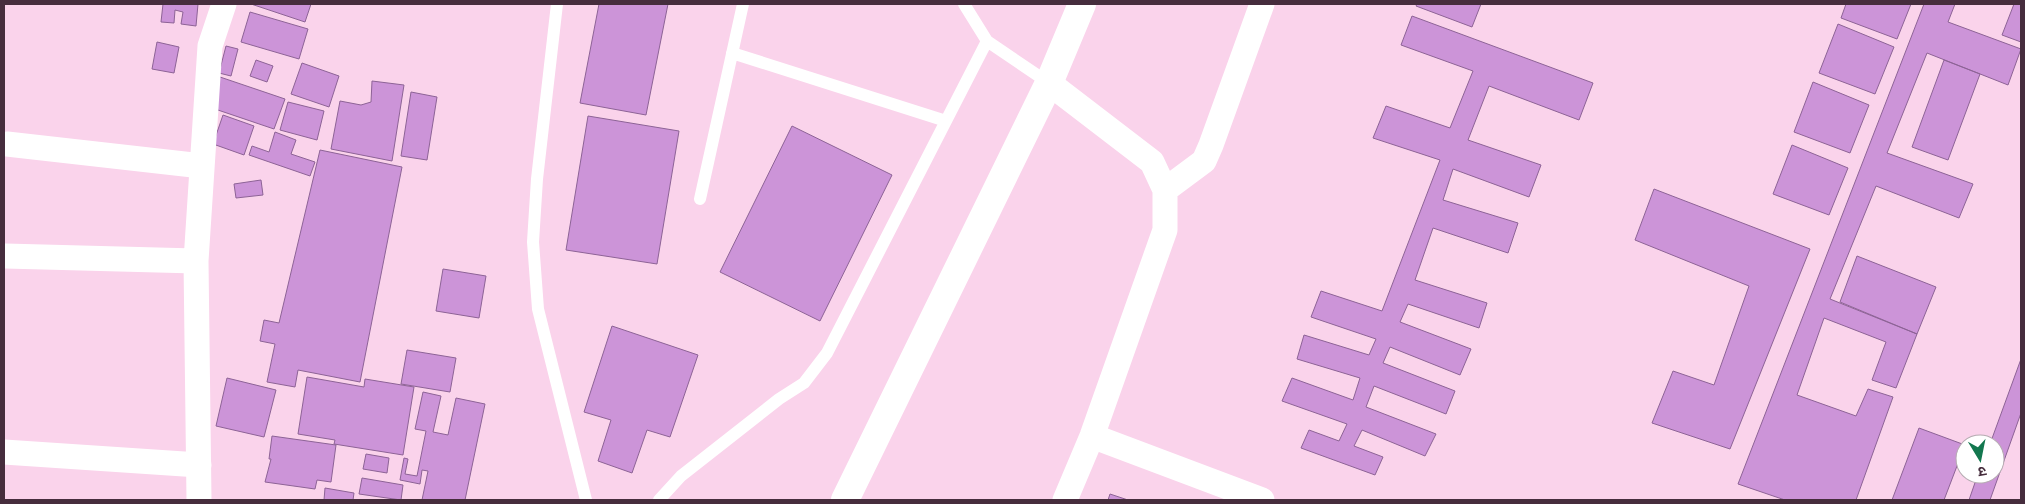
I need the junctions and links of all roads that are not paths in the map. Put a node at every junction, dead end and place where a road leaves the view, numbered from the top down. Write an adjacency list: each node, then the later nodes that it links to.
1 (224, 4): 12 (street)
2 (557, 4): 21 (lane)
3 (744, 4): 8 (lane)
4 (964, 4): 7 (lane)
5 (1082, 4): 9 (street)
6 (1262, 4): 13 (street)
7 (987, 41): 9 (lane); 10 (lane)
8 (732, 53): 10 (lane); 14 (lane)
9 (1049, 83): 13 (street); 23 (street)
10 (946, 121): 22 (lane)
11 (7, 144): 12 (street)
12 (202, 166): 16 (street)
13 (1164, 190): 17 (street)
14 (700, 198)
15 (5, 256): 16 (street)
16 (196, 261): 19 (street)
17 (1092, 436): 24 (street); 25 (street)
18 (4, 452): 19 (street)
19 (198, 465): 20 (street)
20 (199, 500)
21 (586, 500)
22 (659, 500)
23 (845, 500)
24 (1065, 500)
25 (1262, 500)

